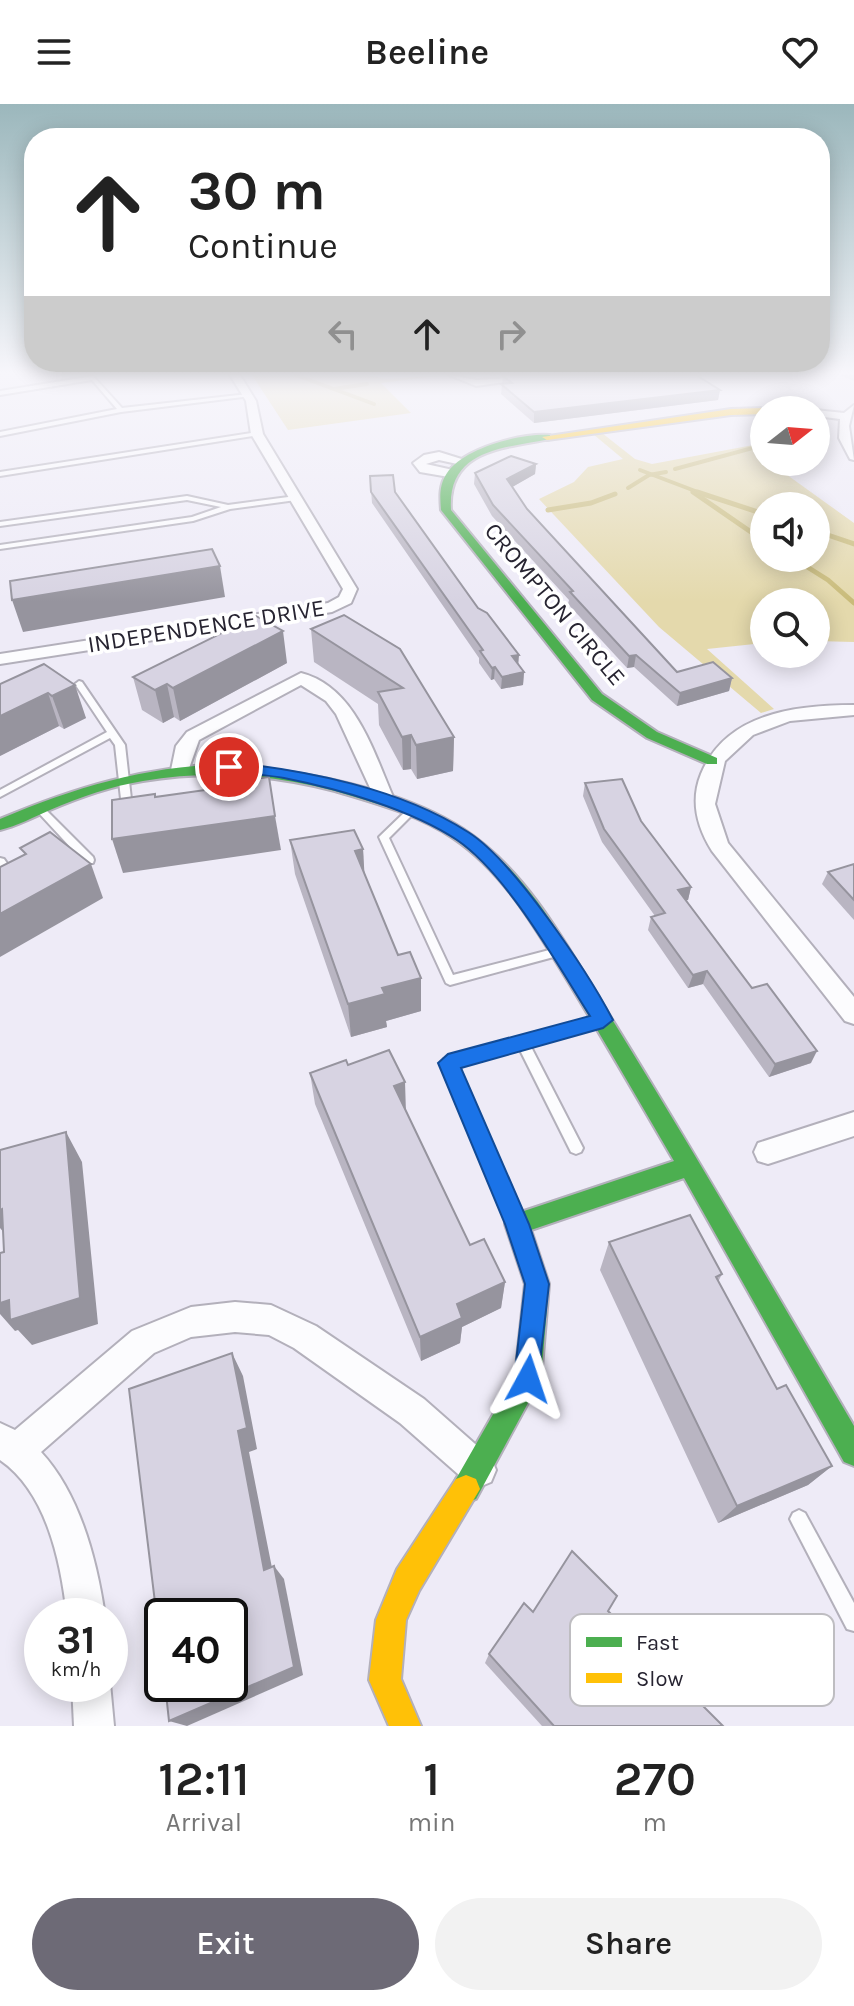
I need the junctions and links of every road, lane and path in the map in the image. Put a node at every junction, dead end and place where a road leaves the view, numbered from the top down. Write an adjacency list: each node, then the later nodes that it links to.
1 (150, 451): 4 (lane)
2 (267, 451): 5 (street, INDEPENDENCE DRIVE)
3 (495, 451): 13 (street, CROMPTON CIRCLE)
4 (0, 474)
5 (296, 498): 6 (lane); 9 (street, INDEPENDENCE DRIVE)
6 (229, 507): 7 (lane); 8 (lane)
7 (0, 524)
8 (0, 547)
9 (0, 659)
10 (79, 684): 12 (lane)
11 (854, 710): 13 (street)
12 (112, 733): 15 (lane); 16 (lane)
13 (712, 761): 26 (street)
14 (180, 770): 15 (street); 17 (street); 17 (street)
15 (125, 779): 18 (lane); 19 (street)
16 (0, 794)
17 (384, 799): 20 (street)
18 (141, 806)
19 (38, 808): 21 (street); 22 (lane)
20 (410, 812): 25 (street); 25 (lane)
21 (0, 825)
22 (89, 860)
23 (0, 862): 24 (lane)
24 (0, 872)
25 (559, 951): 27 (street)
26 (854, 1014)
27 (603, 1020): 28 (lane); 32 (street)
28 (522, 1043): 30 (lane); 33 (lane)
29 (854, 1124): 31 (street)
30 (576, 1148)
31 (768, 1152)
32 (689, 1166): 33 (street); 35 (street)
33 (517, 1224): 36 (street)
34 (9, 1444): 36 (street); 38 (street)
35 (854, 1452)
36 (479, 1470): 42 (street)
37 (799, 1519): 39 (lane)
38 (84, 1598)
39 (854, 1622)
40 (92, 1702): 41 (street)
41 (94, 1726)
42 (405, 1726)

